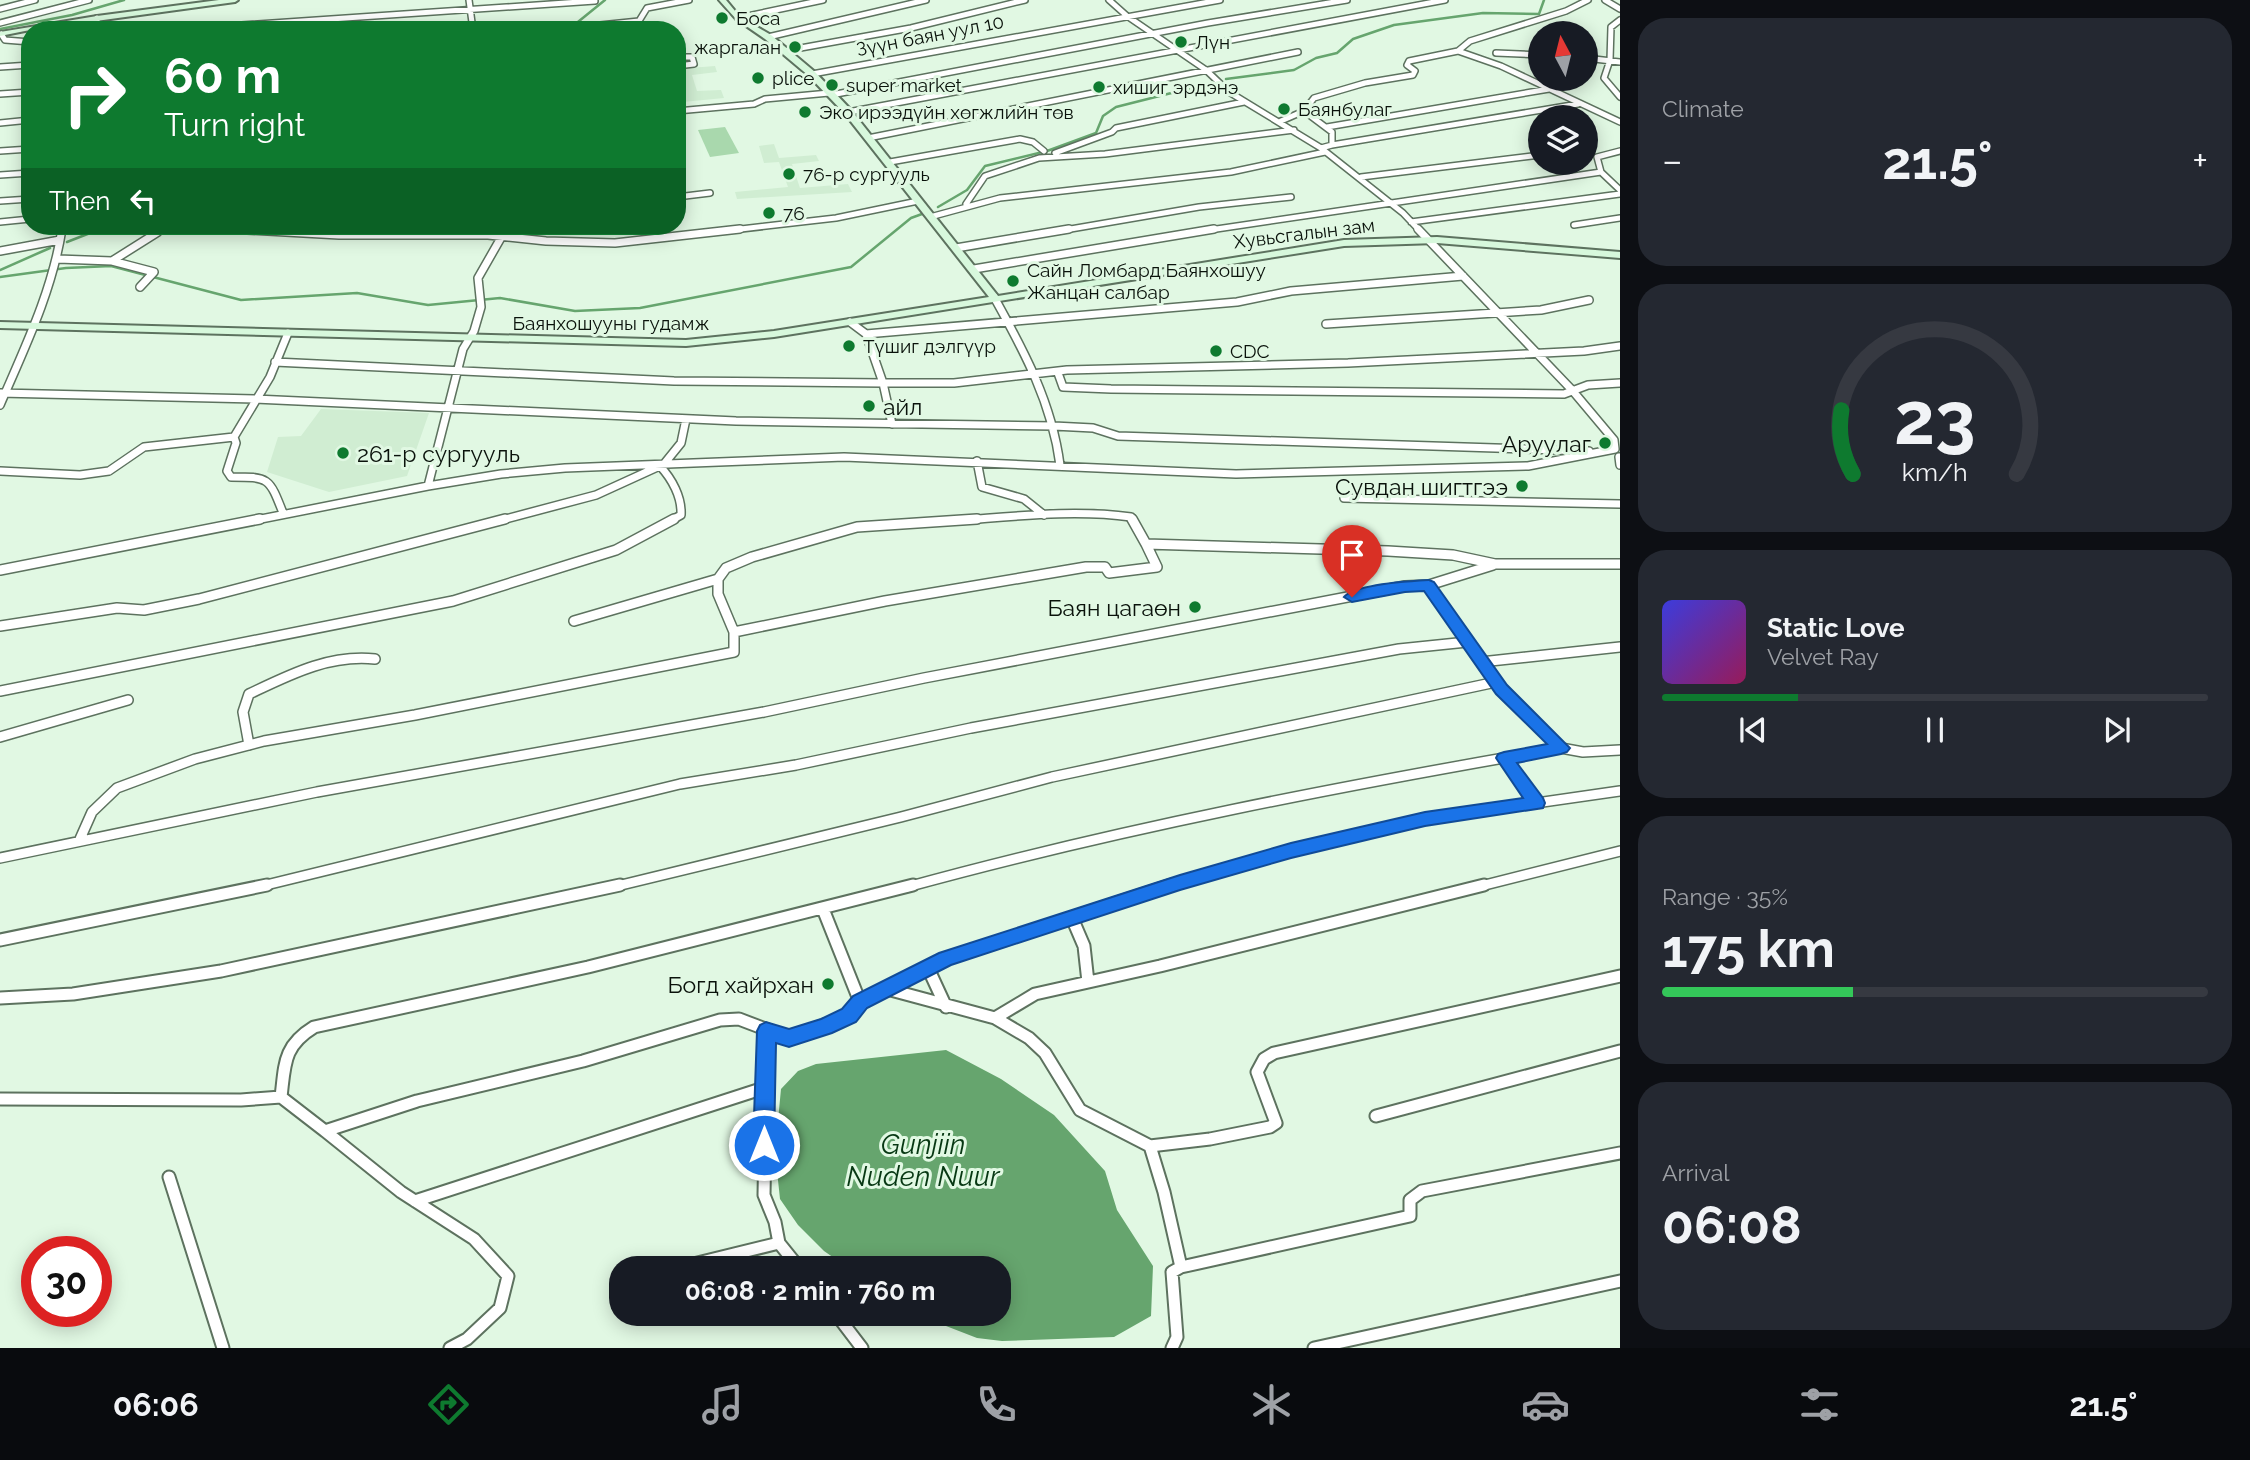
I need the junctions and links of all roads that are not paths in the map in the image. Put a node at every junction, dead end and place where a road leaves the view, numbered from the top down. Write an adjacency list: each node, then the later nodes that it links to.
1 (35, 0): 18 (street)
2 (89, 0): 28 (street)
3 (235, 0): 21 (street)
4 (469, 0): 17 (street)
5 (688, 0): 27 (street)
6 (722, 0): 22 (main road)
7 (823, 0): 22 (street)
8 (926, 0): 32 (street)
9 (1025, 0): 34 (street)
10 (1109, 0): 20 (street)
11 (1220, 0): 20 (street, Зүүн баян уул 10)
12 (1347, 0): 30 (street, Зүүн баян уул 10)
13 (1445, 0): 35 (street)
14 (1588, 0): 36 (street)
15 (1605, 0): 19 (street)
16 (595, 1): 17 (street)
17 (471, 8): 25 (street); 26 (street)
18 (0, 9)
19 (1620, 9)
20 (1127, 16): 30 (street); 48 (street, Зүүн баян уул 10)
21 (97, 18): 24 (street)
22 (738, 18): 32 (main road)
23 (1620, 20): 42 (street)
24 (79, 21)
25 (292, 21)
26 (472, 21)
27 (640, 21)
28 (0, 23)
29 (21, 31): 31 (street)
30 (1153, 33): 35 (street); 54 (street, Зүүн баян уул 10)
31 (1, 34): 33 (street)
32 (768, 37): 34 (main road)
33 (21, 41)
34 (784, 51): 48 (main road)
35 (1180, 51): 47 (street); 60 (street)
36 (1458, 51): 49 (street); 59 (street)
37 (1298, 52): 47 (street)
38 (1496, 53): 39 (street)
39 (1528, 54)
40 (686, 57): 44 (street)
41 (1598, 59): 42 (street)
42 (1609, 60): 43 (street); 55 (street)
43 (1620, 62)
44 (686, 65)
45 (21, 66): 46 (street)
46 (0, 67)
47 (1206, 70): 56 (street); 67 (street)
48 (812, 74): 54 (main road)
49 (1528, 79)
50 (1537, 91): 65 (street)
51 (1553, 91): 57 (street)
52 (21, 93): 53 (street)
53 (0, 94)
54 (830, 94): 58 (street, Зүүн баян уул 10); 60 (main road)
55 (1620, 97)
56 (1244, 102): 62 (street); 73 (street)
57 (1578, 104): 63 (street); 68 (street)
58 (686, 110)
59 (1304, 111): 62 (street); 65 (street)
60 (848, 112): 67 (main road)
61 (21, 121): 64 (street)
62 (1281, 121): 66 (street)
63 (1620, 122)
64 (0, 123)
65 (1327, 127): 68 (street)
66 (1294, 130): 70 (street); 73 (street)
67 (868, 138): 77 (main road)
68 (1332, 145): 70 (street)
69 (21, 150): 71 (street)
70 (1323, 150): 81 (street); 89 (street)
71 (0, 151)
72 (1620, 151): 75 (street)
73 (1042, 155): 77 (street); 89 (street)
74 (1528, 156): 81 (street)
75 (1598, 157)
76 (1598, 161): 78 (street)
77 (890, 162): 90 (main road)
78 (1601, 172): 82 (street); 88 (street)
79 (21, 174): 80 (street)
80 (0, 175)
81 (1360, 177): 88 (street)
82 (1620, 192): 94 (street)
83 (710, 194): 84 (street)
84 (686, 196)
85 (1291, 197): 102 (street)
86 (21, 200): 87 (street)
87 (0, 201)
88 (1392, 203): 94 (street); 107 (street)
89 (966, 204): 90 (street)
90 (925, 210): 99 (street); 102 (main road)
91 (1620, 218): 95 (street)
92 (21, 220): 93 (street)
93 (0, 222)
94 (1411, 222): 101 (street)
95 (1574, 225)
96 (61, 235): 100 (street)
97 (153, 235): 105 (street)
98 (339, 235): 99 (street)
99 (502, 237): 120 (street)
100 (60, 240): 103 (street); 106 (street)
101 (1429, 240): 104 (main road, Хувьсгалын зам); 108 (street); 110 (main road, Хувьсгалын зам)
102 (956, 248): 107 (main road)
103 (0, 251)
104 (1620, 255)
105 (112, 261): 106 (street); 109 (street)
106 (56, 265): 117 (street)
107 (974, 269): 110 (main road)
108 (1464, 276): 112 (street); 114 (street)
109 (140, 286)
110 (994, 297): 113 (main road, Баянхошууны гудамж); 114 (street)
111 (1589, 300): 112 (street)
112 (1500, 313): 115 (street); 122 (street)
113 (850, 322): 119 (street); 120 (main road, Баянхошууны гудамж)
114 (1007, 322): 119 (street); 126 (street)
115 (1326, 324)
116 (0, 325): 117 (main road, Баянхошууны гудамж)
117 (33, 326): 118 (main road, Баянхошууны гудамж); 130 (street)
118 (288, 333): 120 (main road, Баянхошууны гудамж); 123 (street)
119 (866, 334): 127 (street)
120 (470, 339): 124 (street)
121 (1620, 346): 122 (street)
122 (1537, 353): 125 (street); 129 (street)
123 (275, 362): 124 (street); 131 (street)
124 (457, 372): 127 (street); 133 (street)
125 (1058, 373): 126 (street); 129 (street)
126 (1034, 376): 127 (street); 136 (street)
127 (883, 383): 135 (street)
128 (1620, 383): 129 (street)
129 (1572, 390): 138 (street)
130 (3, 393): 131 (street); 132 (street)
131 (256, 400): 133 (street); 137 (street)
132 (0, 405)
133 (447, 407): 134 (street); 145 (street)
134 (687, 419): 135 (street); 142 (street)
135 (892, 424): 136 (street)
136 (1054, 426): 139 (street); 143 (street)
137 (234, 437): 144 (street); 148 (street)
138 (1617, 438): 139 (street)
139 (1609, 452): 140 (street); 143 (street)
140 (1620, 460)
141 (977, 461): 142 (street); 143 (street); 149 (street)
142 (662, 465): 145 (street); 157 (street); 164 (street)
143 (1060, 465)
144 (0, 471)
145 (428, 486): 148 (street)
146 (1344, 498): 147 (street)
147 (1620, 505)
148 (283, 513): 153 (street)
149 (1044, 515): 150 (street); 154 (street)
150 (1146, 544): 151 (street); 158 (street)
151 (1495, 564): 152 (street); 155 (street)
152 (1620, 564)
153 (0, 570)
154 (718, 579): 156 (street); 158 (street)
155 (1429, 585): 159 (street); 173 (street)
156 (574, 621)
157 (0, 626)
158 (734, 632): 167 (street)
159 (1467, 642): 162 (street); 178 (street)
160 (1620, 648): 162 (street)
161 (375, 659): 167 (street)
162 (1481, 662): 163 (street)
163 (1496, 682): 168 (street); 183 (street)
164 (0, 691)
165 (128, 700): 166 (street)
166 (0, 737)
167 (249, 745): 173 (street)
168 (1561, 748): 169 (street); 170 (street)
169 (1620, 750)
170 (1504, 758): 172 (street); 176 (street)
171 (1620, 791): 172 (street)
172 (1536, 803): 177 (street)
173 (80, 839): 175 (street)
174 (1620, 851): 181 (street)
175 (0, 858)
176 (823, 909): 184 (street); 190 (street)
177 (1072, 918): 179 (street); 181 (street)
178 (0, 940)
179 (928, 968): 182 (street); 185 (street)
180 (1620, 976): 194 (street)
181 (1088, 982): 186 (street)
182 (887, 989): 184 (street); 185 (street)
183 (0, 998)
184 (860, 1002): 187 (street)
185 (946, 1007): 186 (street)
186 (995, 1018): 194 (street)
187 (766, 1031): 189 (street); 193 (street)
188 (1620, 1051): 192 (street)
189 (764, 1088): 197 (street); 198 (street)
190 (281, 1097): 191 (street); 193 (street)
191 (0, 1099)
192 (1376, 1116)
193 (325, 1131): 197 (street)
194 (1150, 1146): 201 (street)
195 (1620, 1153): 201 (street)
196 (169, 1177): 204 (street)
197 (415, 1201): 205 (street)
198 (779, 1242): 199 (street); 200 (street)
199 (724, 1256)
200 (790, 1256)
201 (1181, 1267): 207 (street)
202 (1620, 1282): 208 (street)
203 (845, 1326): 206 (street)
204 (223, 1348)
205 (450, 1348)
206 (862, 1348)
207 (1172, 1348)
208 (1314, 1348)

